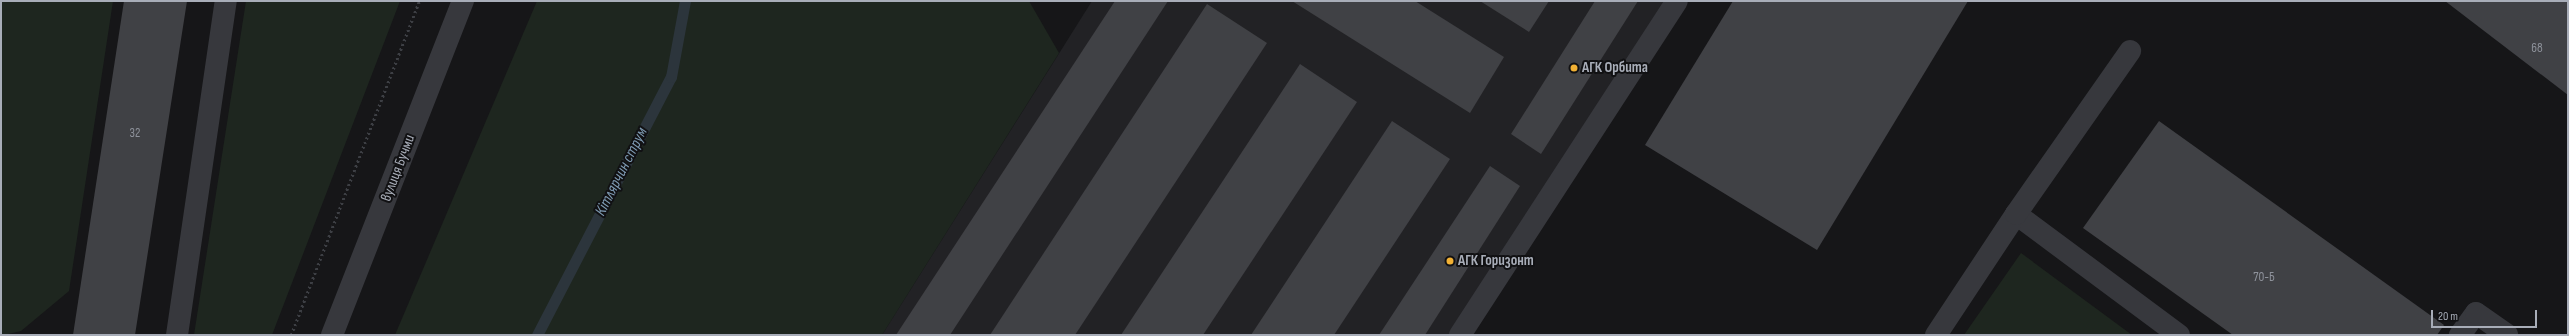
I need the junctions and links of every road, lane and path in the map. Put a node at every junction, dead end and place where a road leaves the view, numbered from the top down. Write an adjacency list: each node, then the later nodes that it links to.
1 (226, 1): 7 (street)
2 (419, 1): 8 (path)
3 (463, 1): 9 (street, вулиця Бучми)
4 (1677, 1): 10 (street)
5 (2130, 51): 6 (street)
6 (2016, 214): 11 (street); 12 (street)
7 (177, 335)
8 (291, 335)
9 (332, 335)
10 (1460, 335)
11 (1936, 335)
12 (2179, 335)
13 (2460, 335): 14 (street)
14 (2507, 335)

